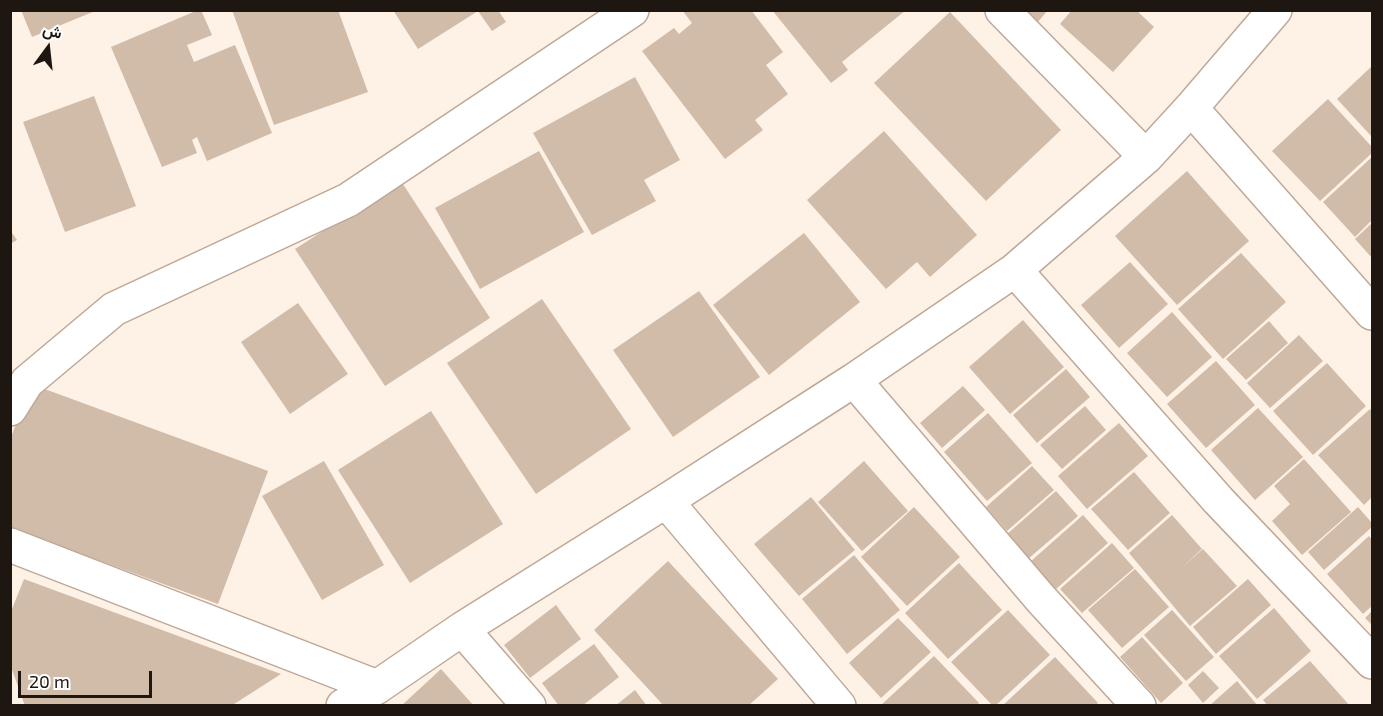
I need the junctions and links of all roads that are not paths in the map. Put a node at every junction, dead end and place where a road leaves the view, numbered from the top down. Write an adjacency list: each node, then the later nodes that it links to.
1 (632, 10): 9 (street)
2 (1002, 10): 5 (street)
3 (1275, 10): 4 (street)
4 (1191, 108): 5 (street); 7 (street)
5 (1146, 157): 6 (street)
6 (1015, 270): 8 (street); 13 (street)
7 (1372, 313)
8 (854, 380): 10 (street); 18 (street)
9 (10, 409)
10 (666, 501): 12 (street); 17 (street)
11 (10, 545): 14 (street)
12 (462, 629): 14 (street); 16 (street)
13 (1372, 662)
14 (377, 687): 15 (street)
15 (343, 705)
16 (529, 705)
17 (839, 705)
18 (1139, 705)

